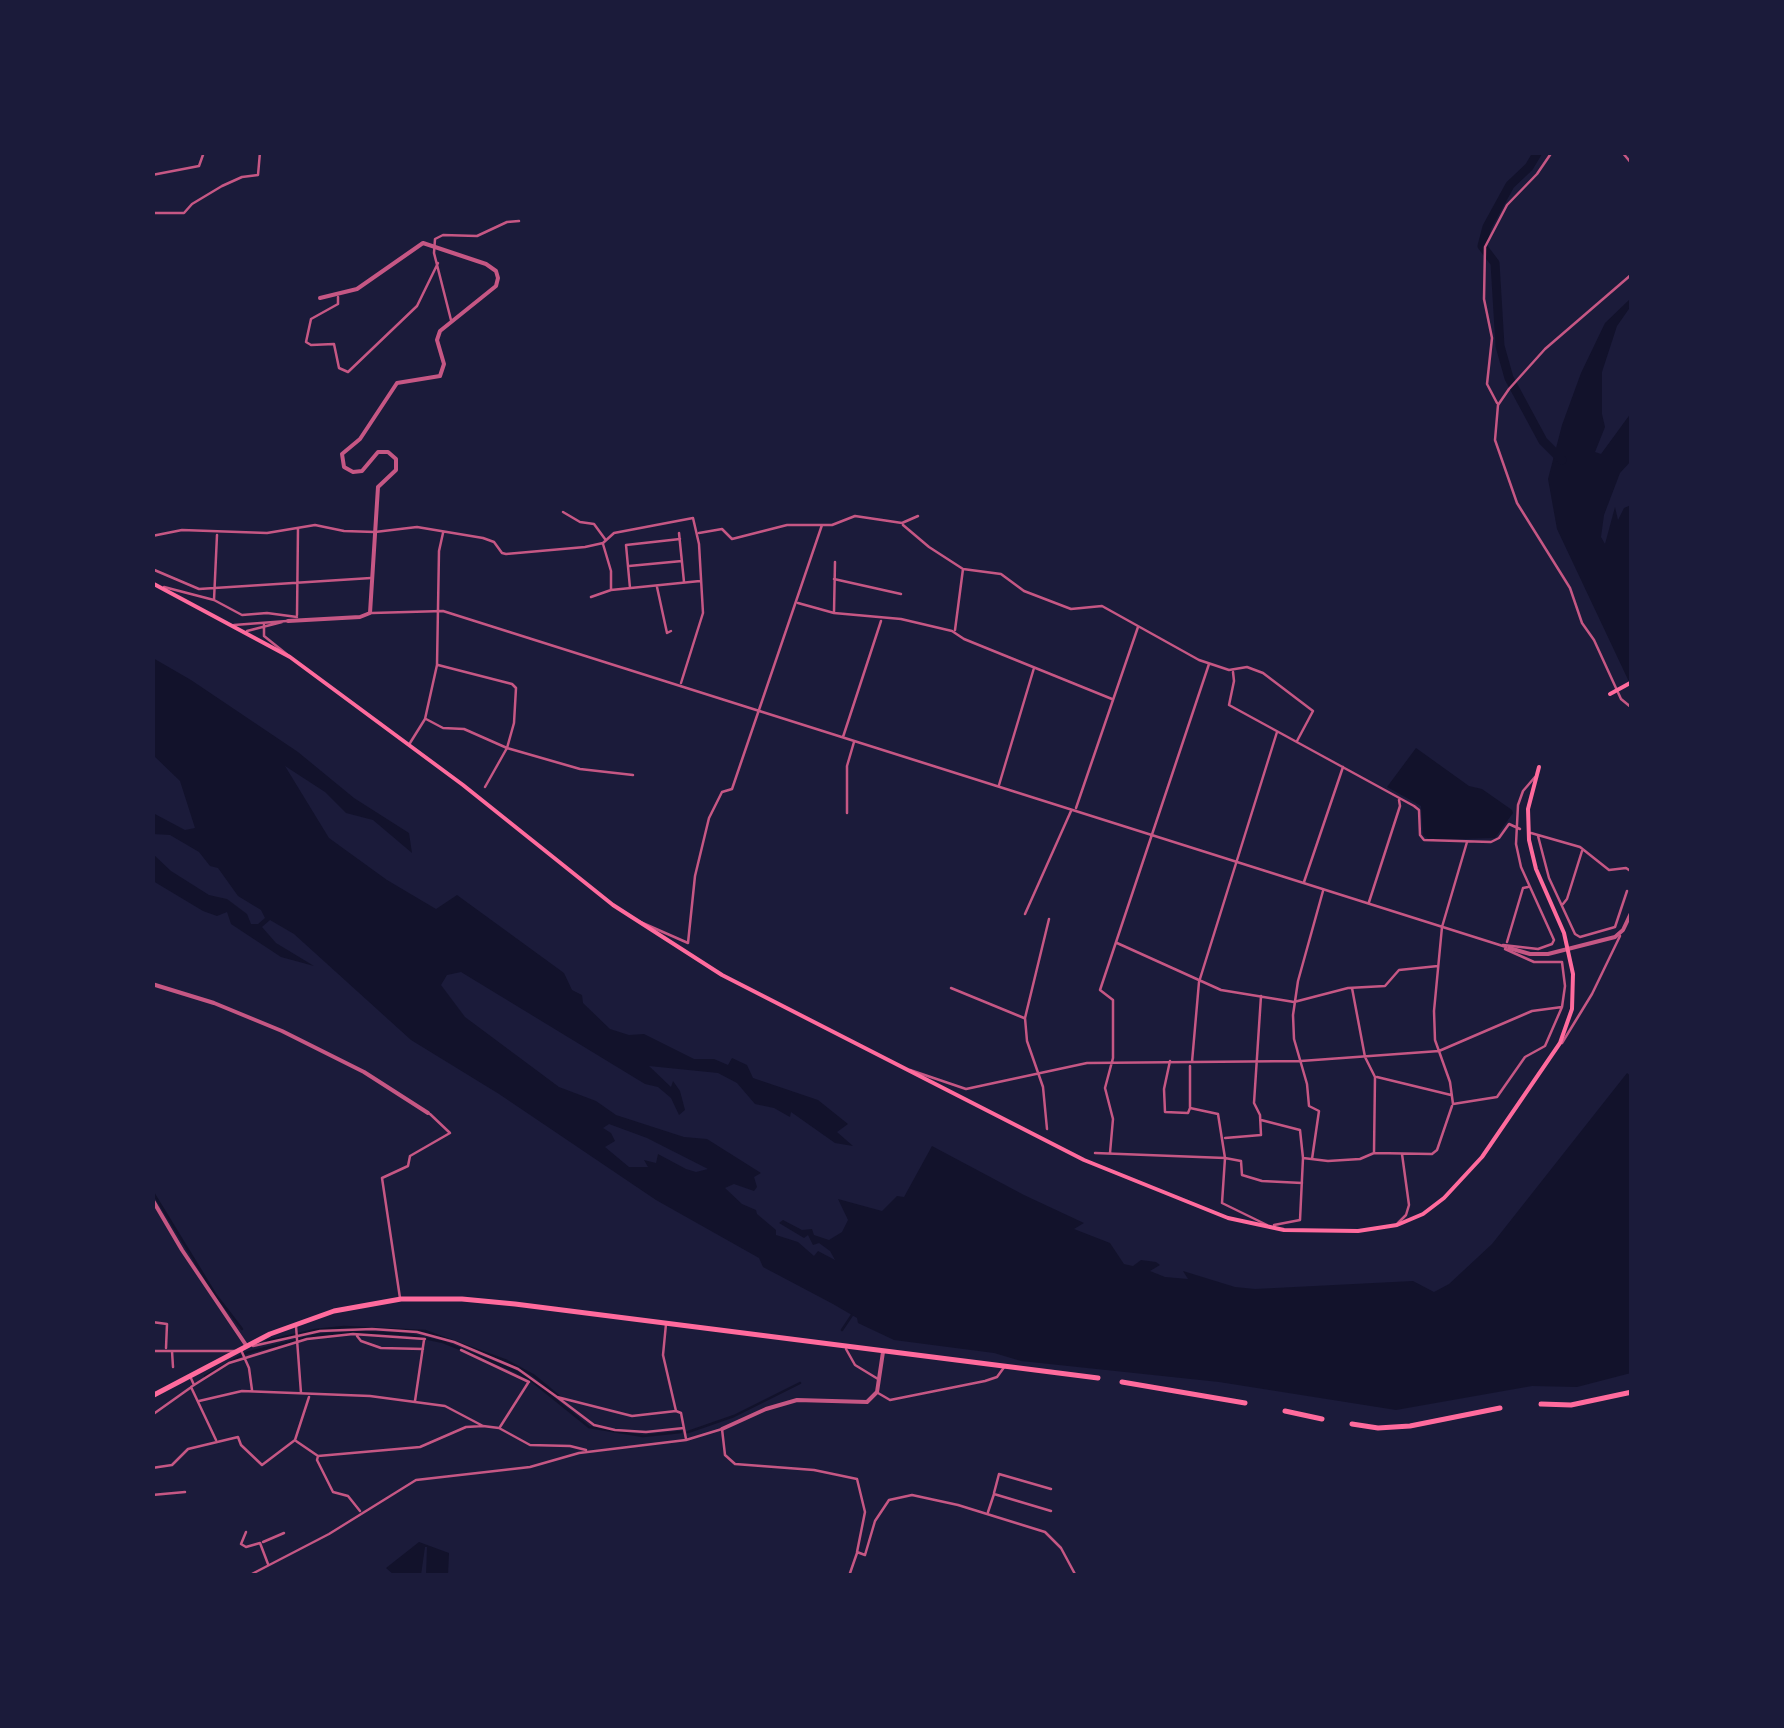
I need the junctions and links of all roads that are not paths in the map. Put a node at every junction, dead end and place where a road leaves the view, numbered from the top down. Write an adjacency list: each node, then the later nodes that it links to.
1 (204, 152): 6 (street)
2 (260, 152): 7 (street)
3 (1552, 152): 15 (street)
4 (1622, 152): 5 (street)
5 (1632, 164)
6 (152, 175)
7 (152, 213)
8 (519, 221): 9 (street)
9 (434, 244): 10 (street); 12 (street); 14 (street)
10 (438, 263): 12 (street); 14 (street)
11 (1632, 274): 15 (street)
12 (338, 295): 13 (street)
13 (320, 298)
14 (451, 320): 22 (street)
15 (1498, 404): 69 (street)
16 (563, 512): 26 (street)
17 (918, 516): 18 (street)
18 (902, 523): 19 (street); 31 (street)
19 (822, 525): 24 (street); 46 (street)
20 (298, 527): 22 (street); 23 (street); 34 (street)
21 (443, 531): 22 (street); 26 (street); 47 (street)
22 (375, 532): 32 (street)
23 (216, 533): 25 (street); 40 (street)
24 (698, 533): 26 (street); 36 (street)
25 (152, 536)
26 (604, 541): 42 (street)
27 (682, 561): 29 (street); 29 (street); 35 (street)
28 (835, 562): 33 (street)
29 (628, 566): 41 (street)
30 (152, 569): 40 (street)
31 (963, 569): 56 (street); 58 (street)
32 (372, 578): 34 (street); 48 (street)
33 (834, 579): 43 (street); 49 (street)
34 (297, 582): 40 (street); 50 (street)
35 (684, 582): 36 (street); 38 (street)
36 (701, 582): 66 (street)
37 (152, 583): 39 (main road)
38 (657, 585): 41 (street); 57 (street)
39 (162, 587): 45 (street); 54 (main road)
40 (215, 588): 45 (street)
41 (630, 588): 42 (street)
42 (610, 590): 44 (street)
43 (902, 594)
44 (592, 597)
45 (214, 600): 50 (street)
46 (796, 603): 49 (street); 70 (street)
47 (437, 610): 48 (street); 62 (street); 66 (street)
48 (370, 613): 50 (street)
49 (834, 613): 51 (street)
50 (297, 618): 53 (street)
51 (882, 619): 58 (street); 73 (street)
52 (259, 621): 53 (street); 54 (street); 59 (street)
53 (288, 621): 55 (street)
54 (234, 625): 59 (main road)
55 (264, 625): 59 (street); 60 (street)
56 (1138, 625): 61 (street); 68 (street)
57 (671, 631)
58 (955, 632): 63 (street)
59 (251, 633): 60 (main road)
60 (290, 657): 76 (main road)
61 (1209, 664): 64 (street); 89 (street)
62 (437, 665): 71 (street); 77 (street)
63 (1034, 667): 68 (street); 83 (street)
64 (1232, 670): 72 (street); 75 (street)
65 (1632, 682): 67 (main road)
66 (680, 686): 70 (street)
67 (1610, 694)
68 (1112, 698): 85 (street)
69 (1632, 708)
70 (759, 710): 73 (street); 104 (street)
71 (425, 719): 76 (street); 77 (street)
72 (1278, 731): 75 (street); 93 (street)
73 (844, 737): 74 (street)
74 (855, 741): 83 (street); 86 (street)
75 (1297, 741): 79 (street)
76 (409, 744): 104 (main road)
77 (507, 748): 80 (street); 82 (street)
78 (1539, 767): 81 (main road)
79 (1343, 768): 84 (street); 95 (street)
80 (632, 775)
81 (1536, 777): 87 (street); 110 (main road)
82 (485, 787)
83 (999, 787): 85 (street)
84 (1397, 797): 91 (street); 99 (street)
85 (1073, 810): 89 (street); 102 (street)
86 (847, 812)
87 (1518, 829): 91 (street); 96 (street)
88 (1531, 833): 90 (street)
89 (1153, 835): 93 (street); 107 (street)
90 (1538, 836): 92 (street); 100 (street)
91 (1467, 842): 105 (street)
92 (1582, 850): 94 (street); 100 (street)
93 (1238, 862): 95 (street); 112 (street)
94 (1632, 872)
95 (1303, 883): 97 (street)
96 (1530, 886): 109 (street); 109 (street)
97 (1323, 889): 99 (street); 117 (street)
98 (1627, 891): 100 (street)
99 (1368, 904): 105 (street)
100 (1562, 904)
101 (1632, 911): 106 (street)
102 (1025, 914)
103 (1049, 919): 119 (street)
104 (635, 921): 128 (main road)
105 (1442, 927): 108 (street); 111 (street)
106 (1620, 934): 110 (street); 121 (street)
107 (1116, 942): 112 (street); 123 (street)
108 (1502, 945): 109 (street); 118 (street)
109 (1508, 945): 110 (street)
110 (1569, 948): 121 (main road)
111 (1438, 966): 115 (street); 120 (street)
112 (1198, 982): 116 (street); 127 (street)
113 (152, 984): 134 (street)
114 (951, 988): 119 (street)
115 (1352, 988): 117 (street); 122 (street)
116 (1261, 996): 117 (street); 125 (street)
117 (1294, 1002): 126 (street)
118 (1562, 1007): 120 (street); 132 (street)
119 (1026, 1018): 129 (street)
120 (1439, 1051): 122 (street); 131 (street)
121 (1554, 1054): 147 (main road)
122 (1365, 1056): 126 (street); 130 (street)
123 (1112, 1062): 124 (street); 129 (street); 139 (street)
124 (1170, 1062): 127 (street); 133 (street)
125 (1256, 1062): 126 (street); 127 (street); 135 (street)
126 (1302, 1062): 144 (street)
127 (1191, 1064): 133 (street)
128 (904, 1069): 129 (street); 148 (main road)
129 (1039, 1072): 136 (street)
130 (1375, 1077): 131 (street); 140 (street)
131 (1452, 1095): 132 (street)
132 (1453, 1104): 141 (street)
133 (1190, 1108): 137 (street)
134 (428, 1113): 149 (street)
135 (1260, 1119): 137 (street); 143 (street)
136 (1047, 1129)
137 (1224, 1138): 142 (street)
138 (1095, 1152): 139 (street)
139 (1110, 1152): 142 (street)
140 (1374, 1153): 141 (street); 144 (street)
141 (1402, 1154): 147 (street)
142 (1225, 1158): 145 (street); 148 (street)
143 (1304, 1158): 144 (street); 145 (street)
144 (1312, 1160)
145 (1302, 1182): 148 (street)
146 (152, 1199): 162 (street)
147 (1397, 1225): 148 (main road)
148 (1270, 1227)
149 (401, 1299): 151 (highway); 152 (highway)
150 (152, 1322): 158 (street)
151 (296, 1324): 154 (street); 162 (highway)
152 (666, 1324): 156 (highway); 184 (street)
153 (356, 1334): 154 (street); 155 (street); 157 (street)
154 (296, 1337): 155 (street); 162 (street); 162 (street); 175 (street)
155 (425, 1337): 157 (street); 168 (street)
156 (846, 1347): 163 (highway); 169 (street)
157 (423, 1349): 179 (street)
158 (166, 1350): 159 (street); 161 (street)
159 (172, 1350): 162 (street); 165 (street)
160 (461, 1350): 168 (street)
161 (152, 1351)
162 (242, 1352): 166 (highway); 171 (street); 172 (street)
163 (883, 1352): 164 (highway); 169 (street)
164 (1005, 1365): 167 (highway); 173 (street)
165 (172, 1367)
166 (190, 1376): 171 (street); 176 (highway)
167 (1098, 1378)
168 (531, 1380): 178 (street); 190 (street)
169 (880, 1380): 173 (street)
170 (1125, 1382): 181 (highway)
171 (192, 1386): 180 (street); 186 (street)
172 (252, 1391): 175 (street); 180 (street)
173 (877, 1392): 192 (street)
174 (1632, 1392): 182 (highway)
175 (300, 1394): 177 (street)
176 (152, 1396)
177 (310, 1396): 179 (street); 193 (street)
178 (558, 1397): 184 (street); 191 (street)
179 (415, 1400): 189 (street)
180 (200, 1401): 195 (street)
181 (1245, 1404)
182 (1541, 1404)
183 (1500, 1408): 188 (highway)
184 (676, 1411): 191 (street)
185 (1285, 1412): 187 (highway)
186 (152, 1415)
187 (1322, 1419)
188 (1352, 1424)
189 (483, 1426): 190 (street); 197 (street)
190 (499, 1428): 196 (street)
191 (684, 1428): 194 (street)
192 (722, 1428): 194 (street); 209 (street)
193 (295, 1440): 195 (street); 197 (street)
194 (686, 1440): 196 (street)
195 (216, 1441): 198 (street)
196 (589, 1452): 204 (street)
197 (318, 1456): 204 (street)
198 (152, 1468)
199 (1050, 1489): 202 (street)
200 (185, 1492): 201 (street)
201 (152, 1495)
202 (993, 1496): 203 (street); 205 (street)
203 (1051, 1511)
204 (362, 1514): 210 (street)
205 (988, 1514): 209 (street); 213 (street)
206 (246, 1532): 208 (street)
207 (284, 1533): 208 (street)
208 (261, 1544): 210 (street)
209 (857, 1552): 212 (street)
210 (268, 1565): 211 (street)
211 (248, 1576)
212 (849, 1576)
213 (1076, 1576)

